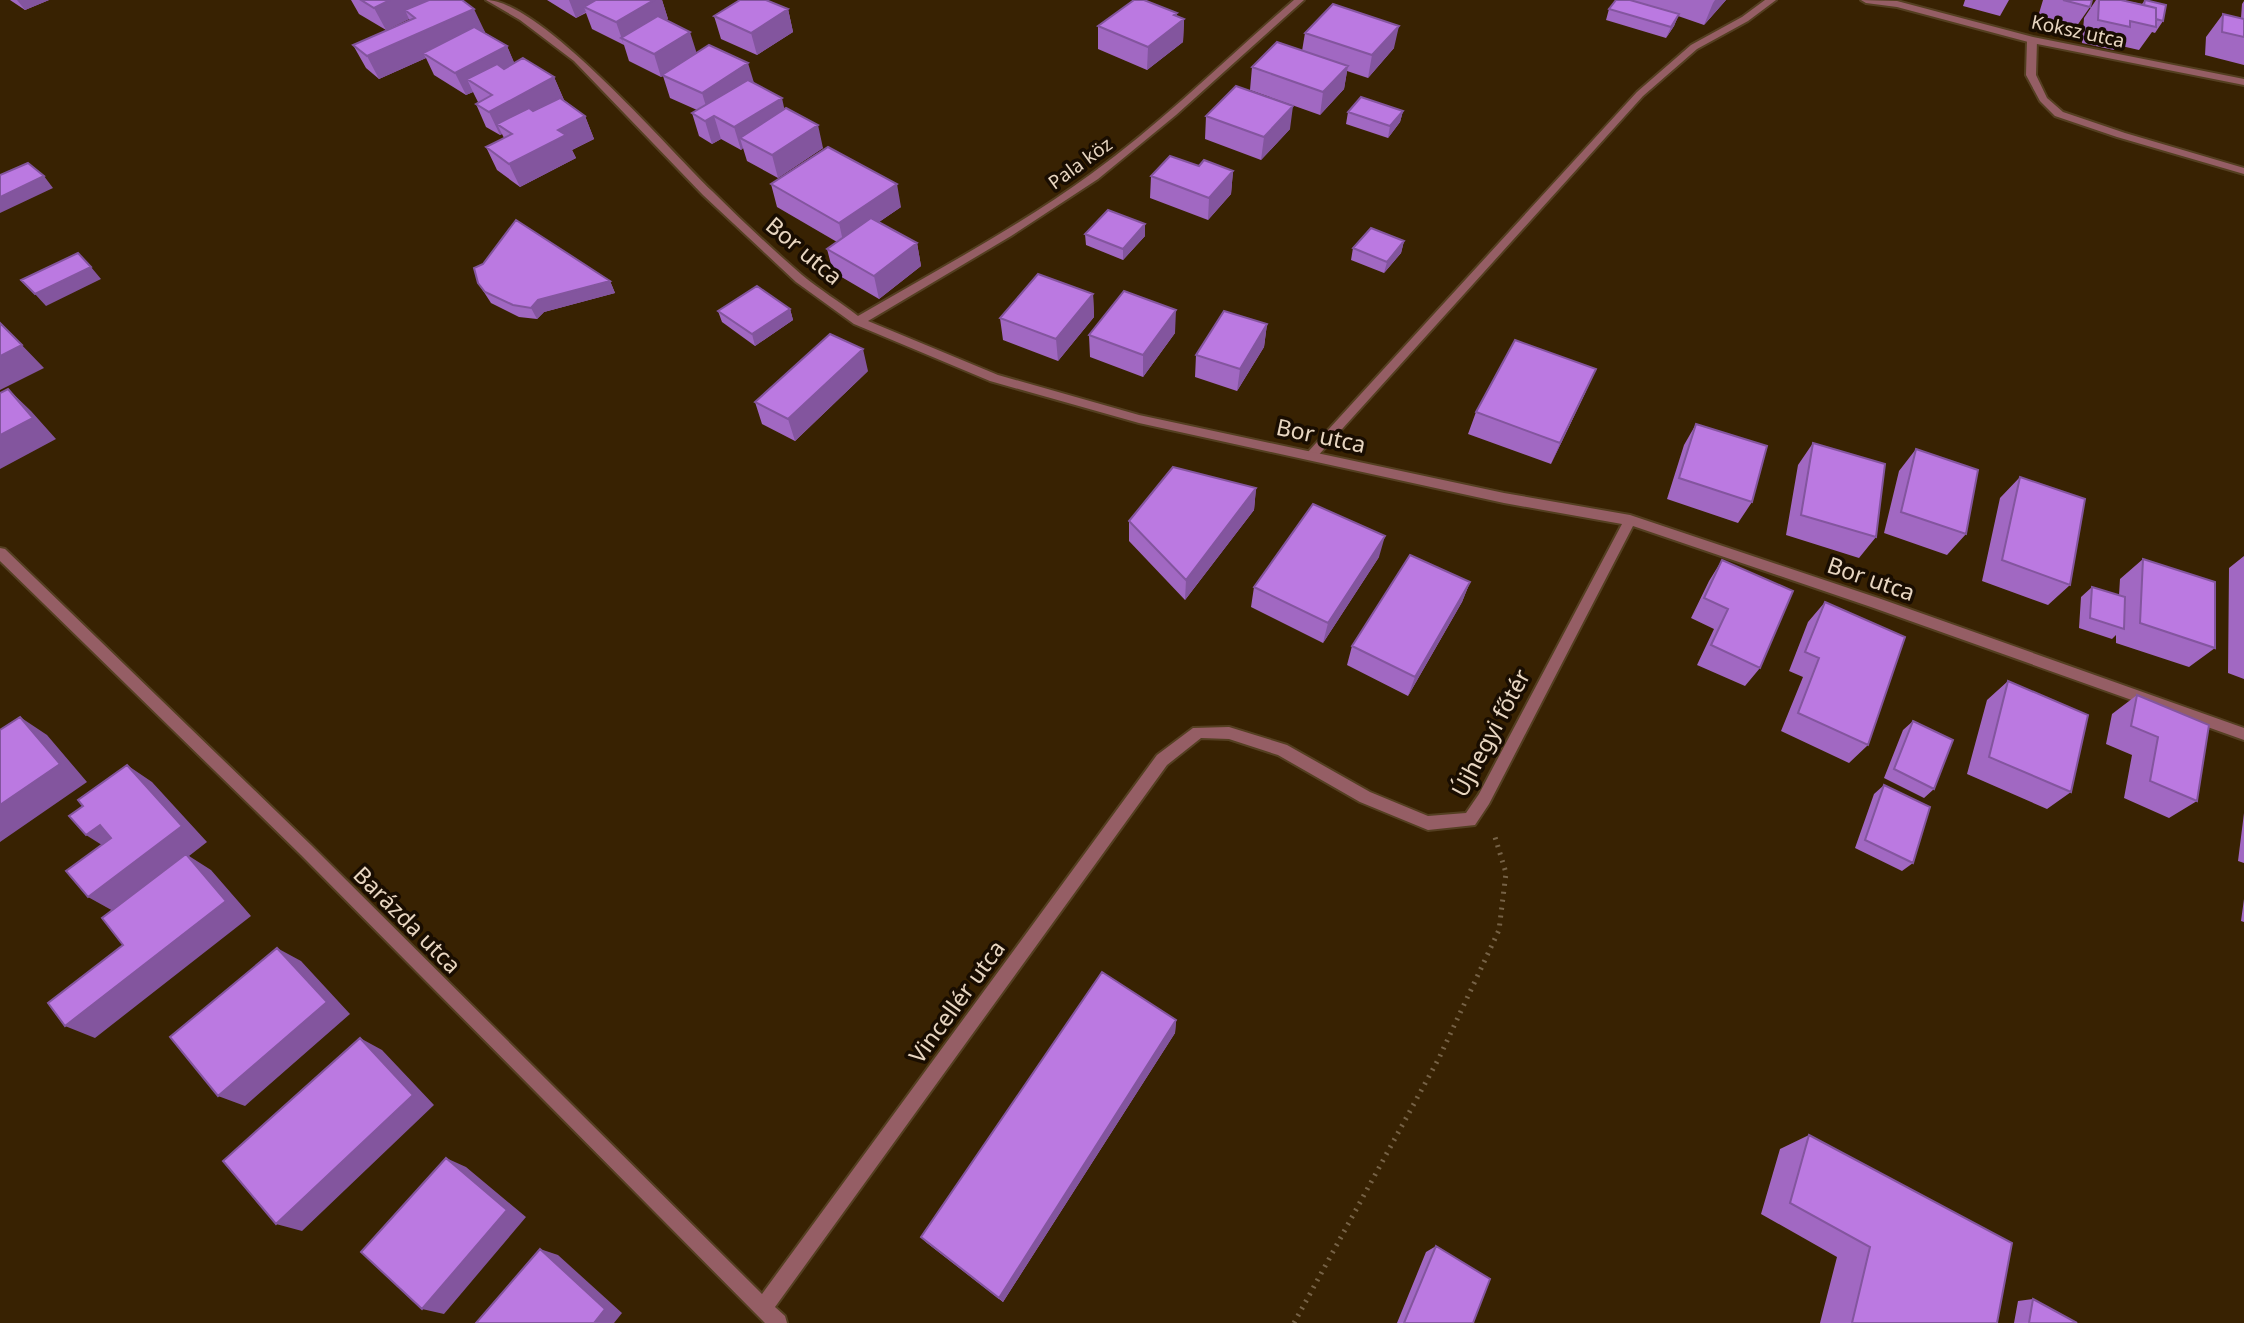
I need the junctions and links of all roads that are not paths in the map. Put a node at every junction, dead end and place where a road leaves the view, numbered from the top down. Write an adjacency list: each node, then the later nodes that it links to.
1 (491, 0): 8 (street, Bor utca)
2 (1299, 0): 8 (street, Pala köz)
3 (1771, 0): 9 (street)
4 (1866, 0): 5 (street, Koksz utca)
5 (2032, 40): 6 (street, Koksz utca); 7 (street)
6 (2244, 82)
7 (2244, 171)
8 (858, 321): 9 (street, Bor utca)
9 (1311, 456): 10 (street, Bor utca)
10 (1630, 520): 12 (street, Újhegyi főtér); 13 (street, Bor utca)
11 (0, 553): 14 (street, Barázda utca)
12 (1198, 733): 14 (street, Vincellér utca)
13 (2244, 734)
14 (763, 1308): 15 (street, Barázda utca)
15 (778, 1323)

